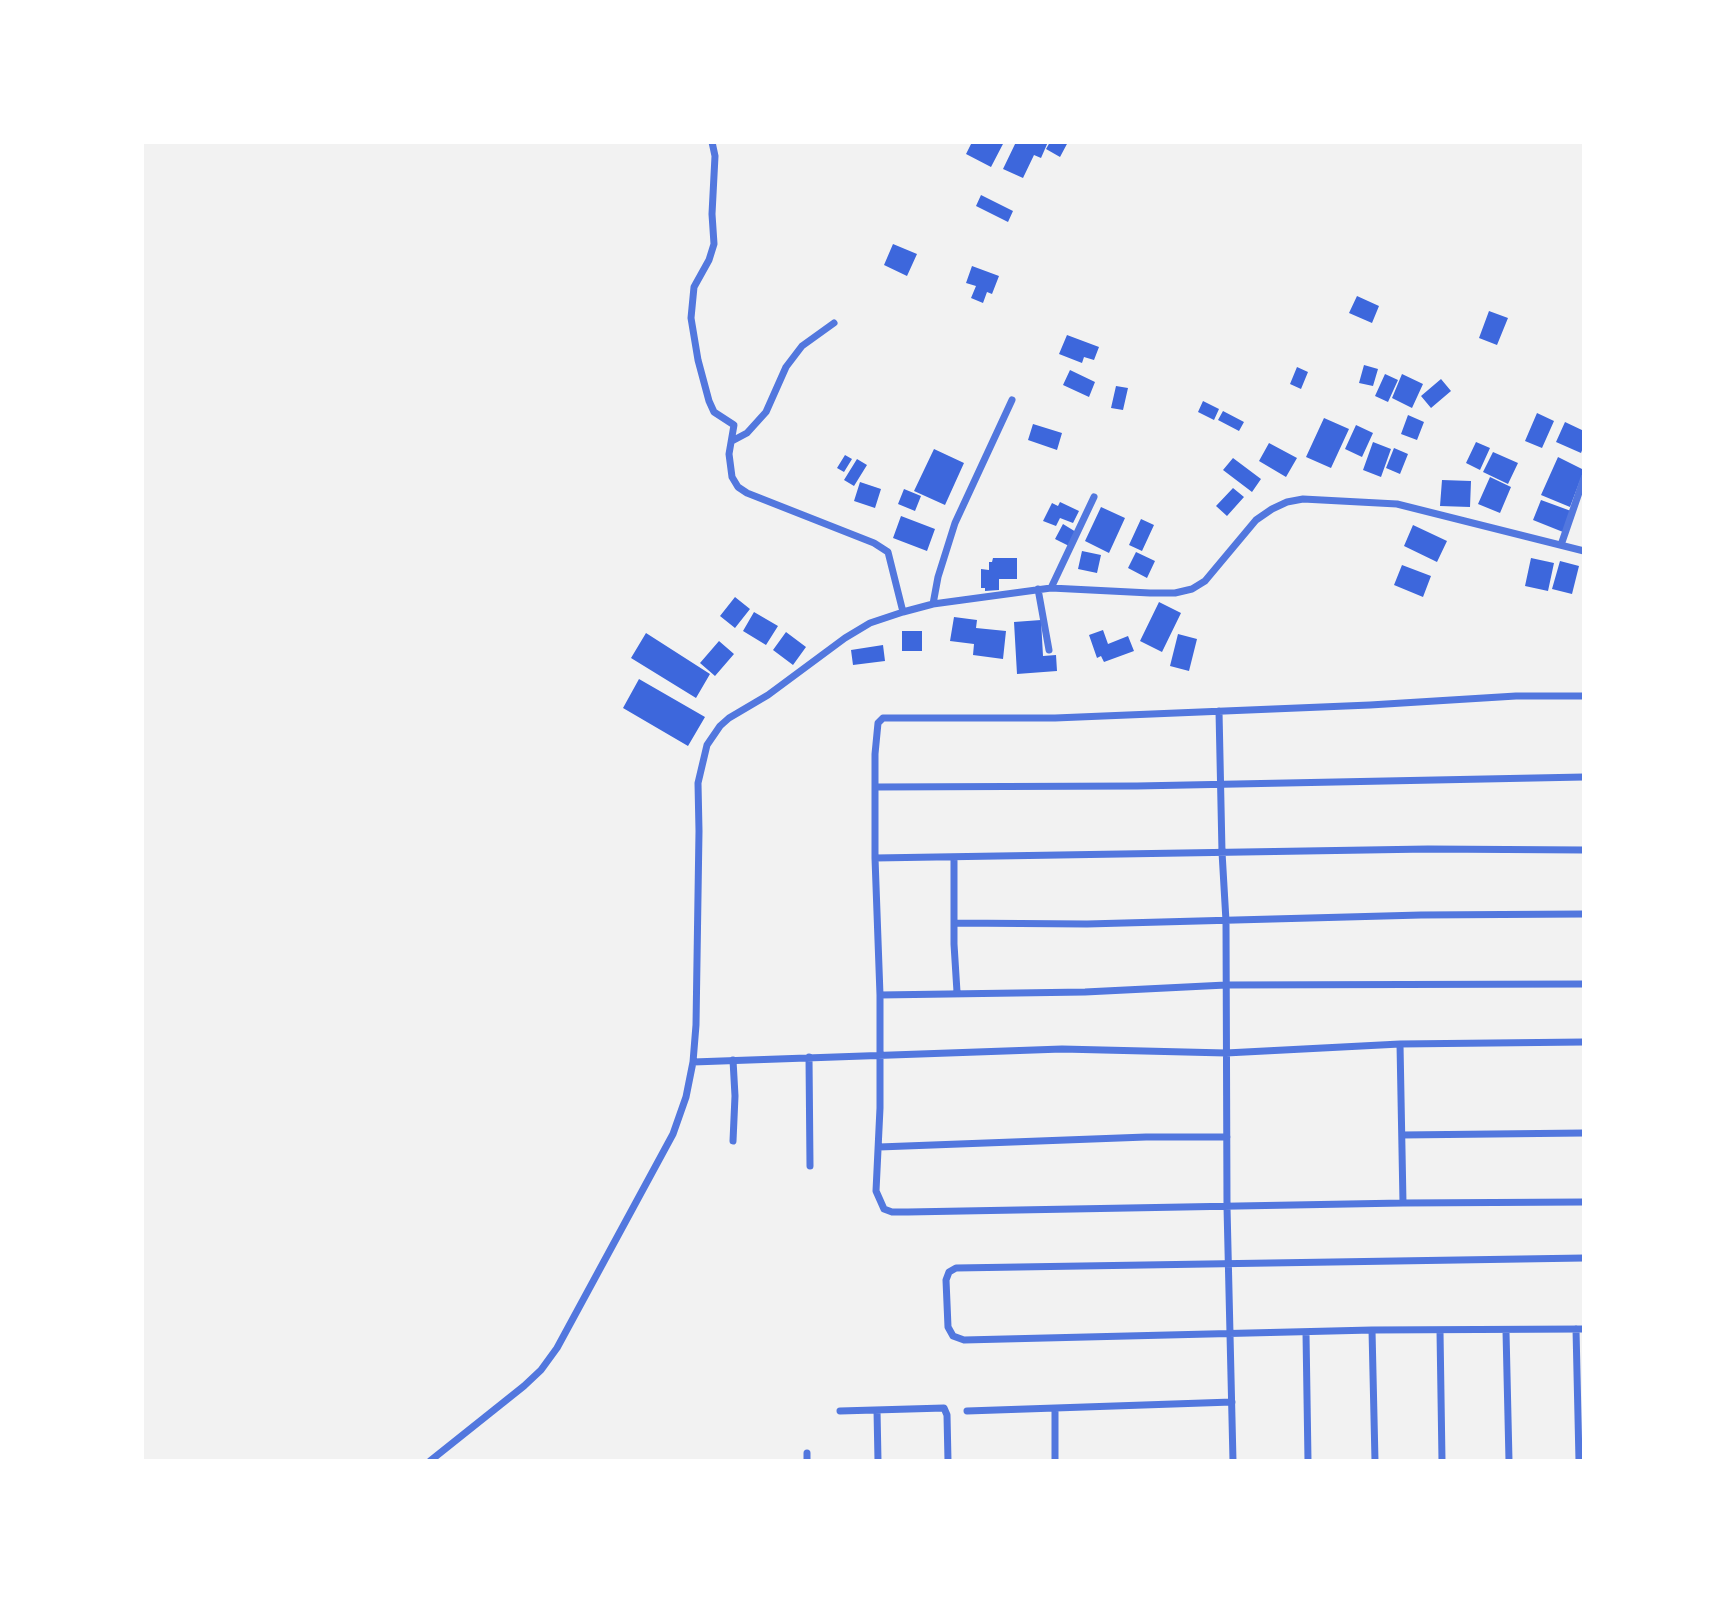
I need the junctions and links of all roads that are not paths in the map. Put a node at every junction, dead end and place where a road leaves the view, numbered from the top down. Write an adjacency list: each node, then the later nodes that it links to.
1 (712, 142): 4 (street)
2 (834, 323): 4 (street)
3 (1012, 400): 11 (street)
4 (732, 441): 12 (street)
5 (1584, 478): 7 (street)
6 (1094, 497): 9 (street)
7 (1561, 545): 8 (street); 9 (street)
8 (1584, 551)
9 (1051, 588): 10 (street)
10 (1038, 589): 11 (street); 13 (street)
11 (933, 604): 12 (street)
12 (903, 612): 36 (street)
13 (1049, 650)
14 (1584, 696): 15 (street)
15 (1219, 711): 17 (street); 18 (street)
16 (1584, 777): 17 (street)
17 (1220, 785): 18 (street); 20 (street)
18 (876, 787): 21 (street)
19 (1584, 850): 20 (street)
20 (1222, 852): 22 (street); 24 (street)
21 (875, 858): 22 (street); 29 (street)
22 (954, 858): 25 (street)
23 (1584, 915): 24 (street)
24 (1226, 921): 25 (street); 27 (street)
25 (954, 923): 28 (street)
26 (1584, 984): 27 (street)
27 (1226, 985): 28 (street); 32 (street)
28 (957, 992): 29 (street)
29 (880, 995): 33 (street)
30 (1584, 1042): 31 (street)
31 (1400, 1044): 32 (street); 38 (street)
32 (1226, 1054): 33 (street); 39 (street)
33 (878, 1056): 34 (street); 41 (street)
34 (810, 1057): 35 (street); 42 (street)
35 (733, 1060): 36 (street); 40 (street)
36 (693, 1062): 59 (street)
37 (1584, 1133): 38 (street)
38 (1402, 1135): 44 (street)
39 (1227, 1137): 41 (street); 45 (street)
40 (733, 1141)
41 (879, 1147): 45 (street)
42 (810, 1167)
43 (1584, 1202): 44 (street)
44 (1403, 1203): 45 (street)
45 (1227, 1207): 47 (street)
46 (1584, 1258): 47 (street)
47 (1228, 1265): 53 (street); 53 (street)
48 (1580, 1329): 51 (street); 68 (street)
49 (1372, 1330): 50 (street); 52 (street); 65 (street)
50 (1440, 1331): 51 (street); 66 (street)
51 (1506, 1331): 67 (street)
52 (1306, 1333): 53 (street); 64 (street)
53 (1231, 1334): 54 (street)
54 (1232, 1402): 55 (street); 63 (street)
55 (1055, 1409): 58 (street); 62 (street)
56 (877, 1410): 57 (street); 60 (street); 61 (street)
57 (840, 1411)
58 (967, 1411)
59 (430, 1461)
60 (878, 1461)
61 (948, 1461)
62 (1055, 1461)
63 (1233, 1461)
64 (1307, 1461)
65 (1375, 1461)
66 (1442, 1461)
67 (1509, 1461)
68 (1579, 1461)

